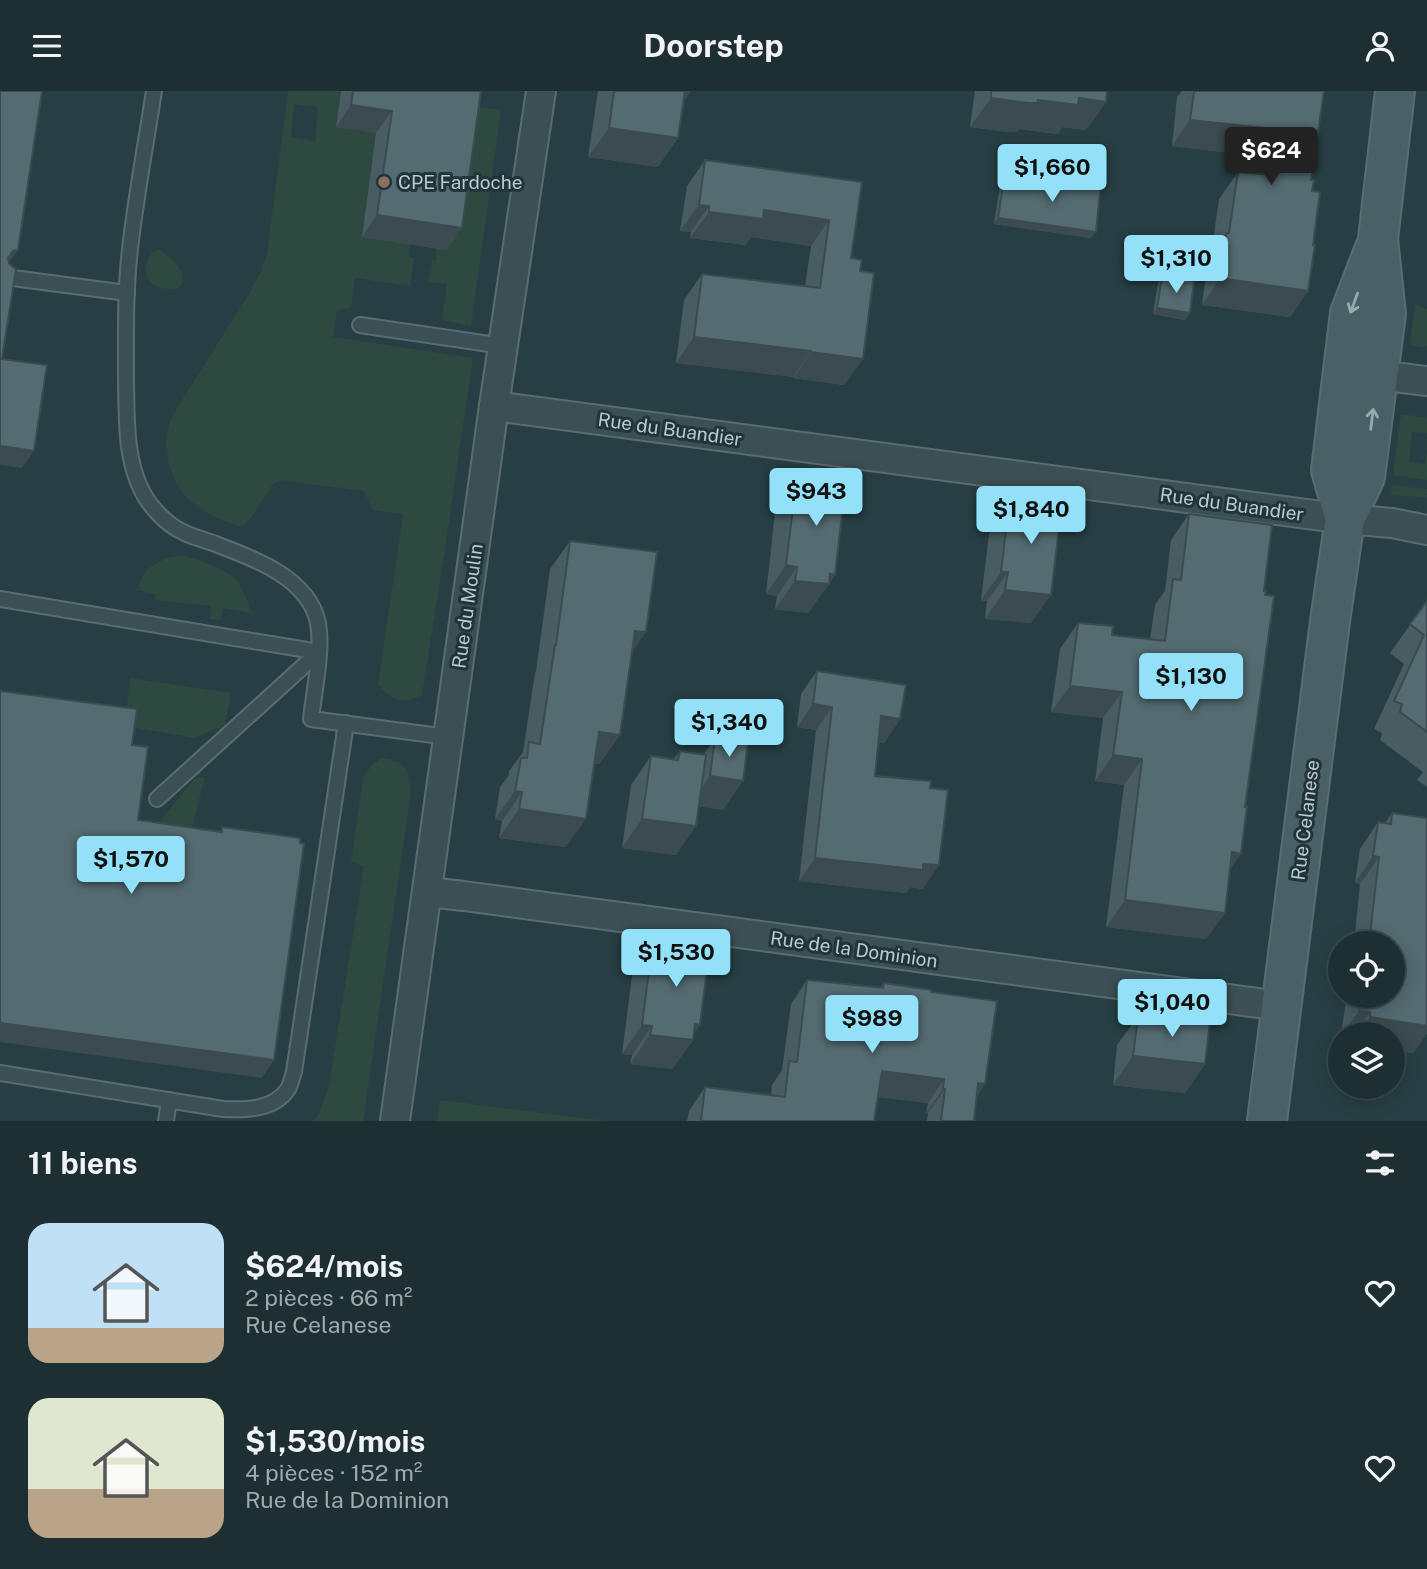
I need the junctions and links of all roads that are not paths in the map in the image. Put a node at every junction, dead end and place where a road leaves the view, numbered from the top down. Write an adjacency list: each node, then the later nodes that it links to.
1 (154, 91): 6 (lane)
2 (541, 91): 8 (street, Rue du Moulin)
3 (1395, 91): 4 (street, Rue Celanese)
4 (1378, 239): 9 (street, Rue Celanese); 12 (street, Rue Celanese, one-way to 12)
5 (5, 277): 6 (lane)
6 (127, 293): 15 (lane)
7 (360, 325): 8 (lane)
8 (503, 346): 11 (street, Rue du Moulin)
9 (1378, 375): 10 (street); 12 (street, Rue Celanese, one-way to 9)
10 (1427, 381)
11 (494, 406): 12 (street, Rue du Buandier); 17 (street, Rue du Moulin)
12 (1345, 519): 13 (street, Rue du Buandier); 20 (street, Rue Celanese)
13 (1427, 530)
14 (0, 599): 15 (lane)
15 (319, 652): 16 (lane); 18 (lane)
16 (346, 723): 17 (lane); 22 (lane)
17 (448, 737): 19 (street, Rue du Moulin)
18 (157, 799)
19 (427, 892): 20 (street, Rue de la Dominion); 24 (street, Rue du Moulin)
20 (1281, 1006): 25 (street, Rue Celanese)
21 (0, 1073): 22 (lane)
22 (169, 1100): 23 (lane)
23 (166, 1121)
24 (395, 1121)
25 (1267, 1121)

